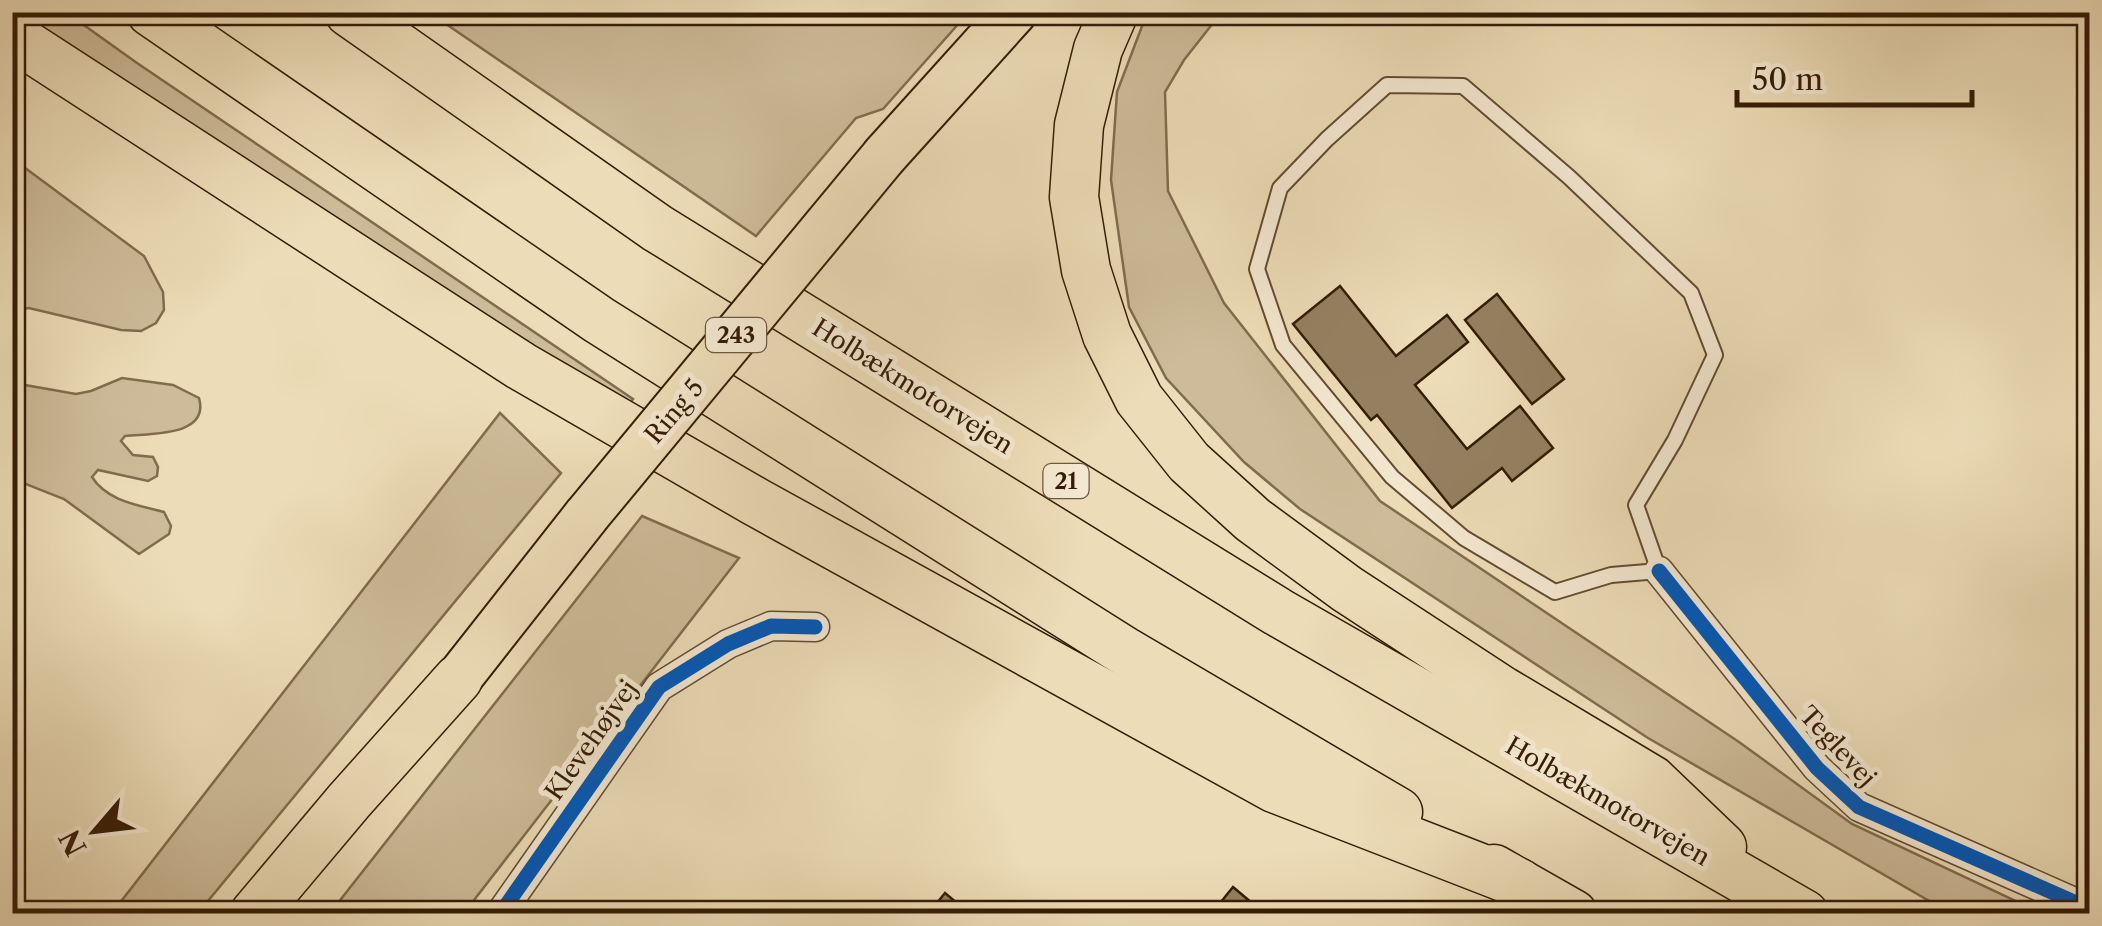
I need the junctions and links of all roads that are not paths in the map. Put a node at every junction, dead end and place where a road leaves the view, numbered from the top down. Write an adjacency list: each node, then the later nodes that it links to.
1 (151, 12): 9 (highway)
2 (350, 12): 10 (highway, Holbækmotorvejen / 21)
3 (1014, 12): 8 (highway, Ring 5 / 243, bridge)
4 (1114, 12): 10 (highway)
5 (12, 36): 9 (highway)
6 (1659, 572): 6 (lane); 11 (street, Teglevej)
7 (816, 627): 14 (street, Klevehøjvej)
8 (458, 679): 12 (highway); 13 (highway)
9 (1519, 883): 15 (highway)
10 (1790, 906)
11 (2090, 909)
12 (254, 914)
13 (289, 914)
14 (500, 914)
15 (1573, 914)

